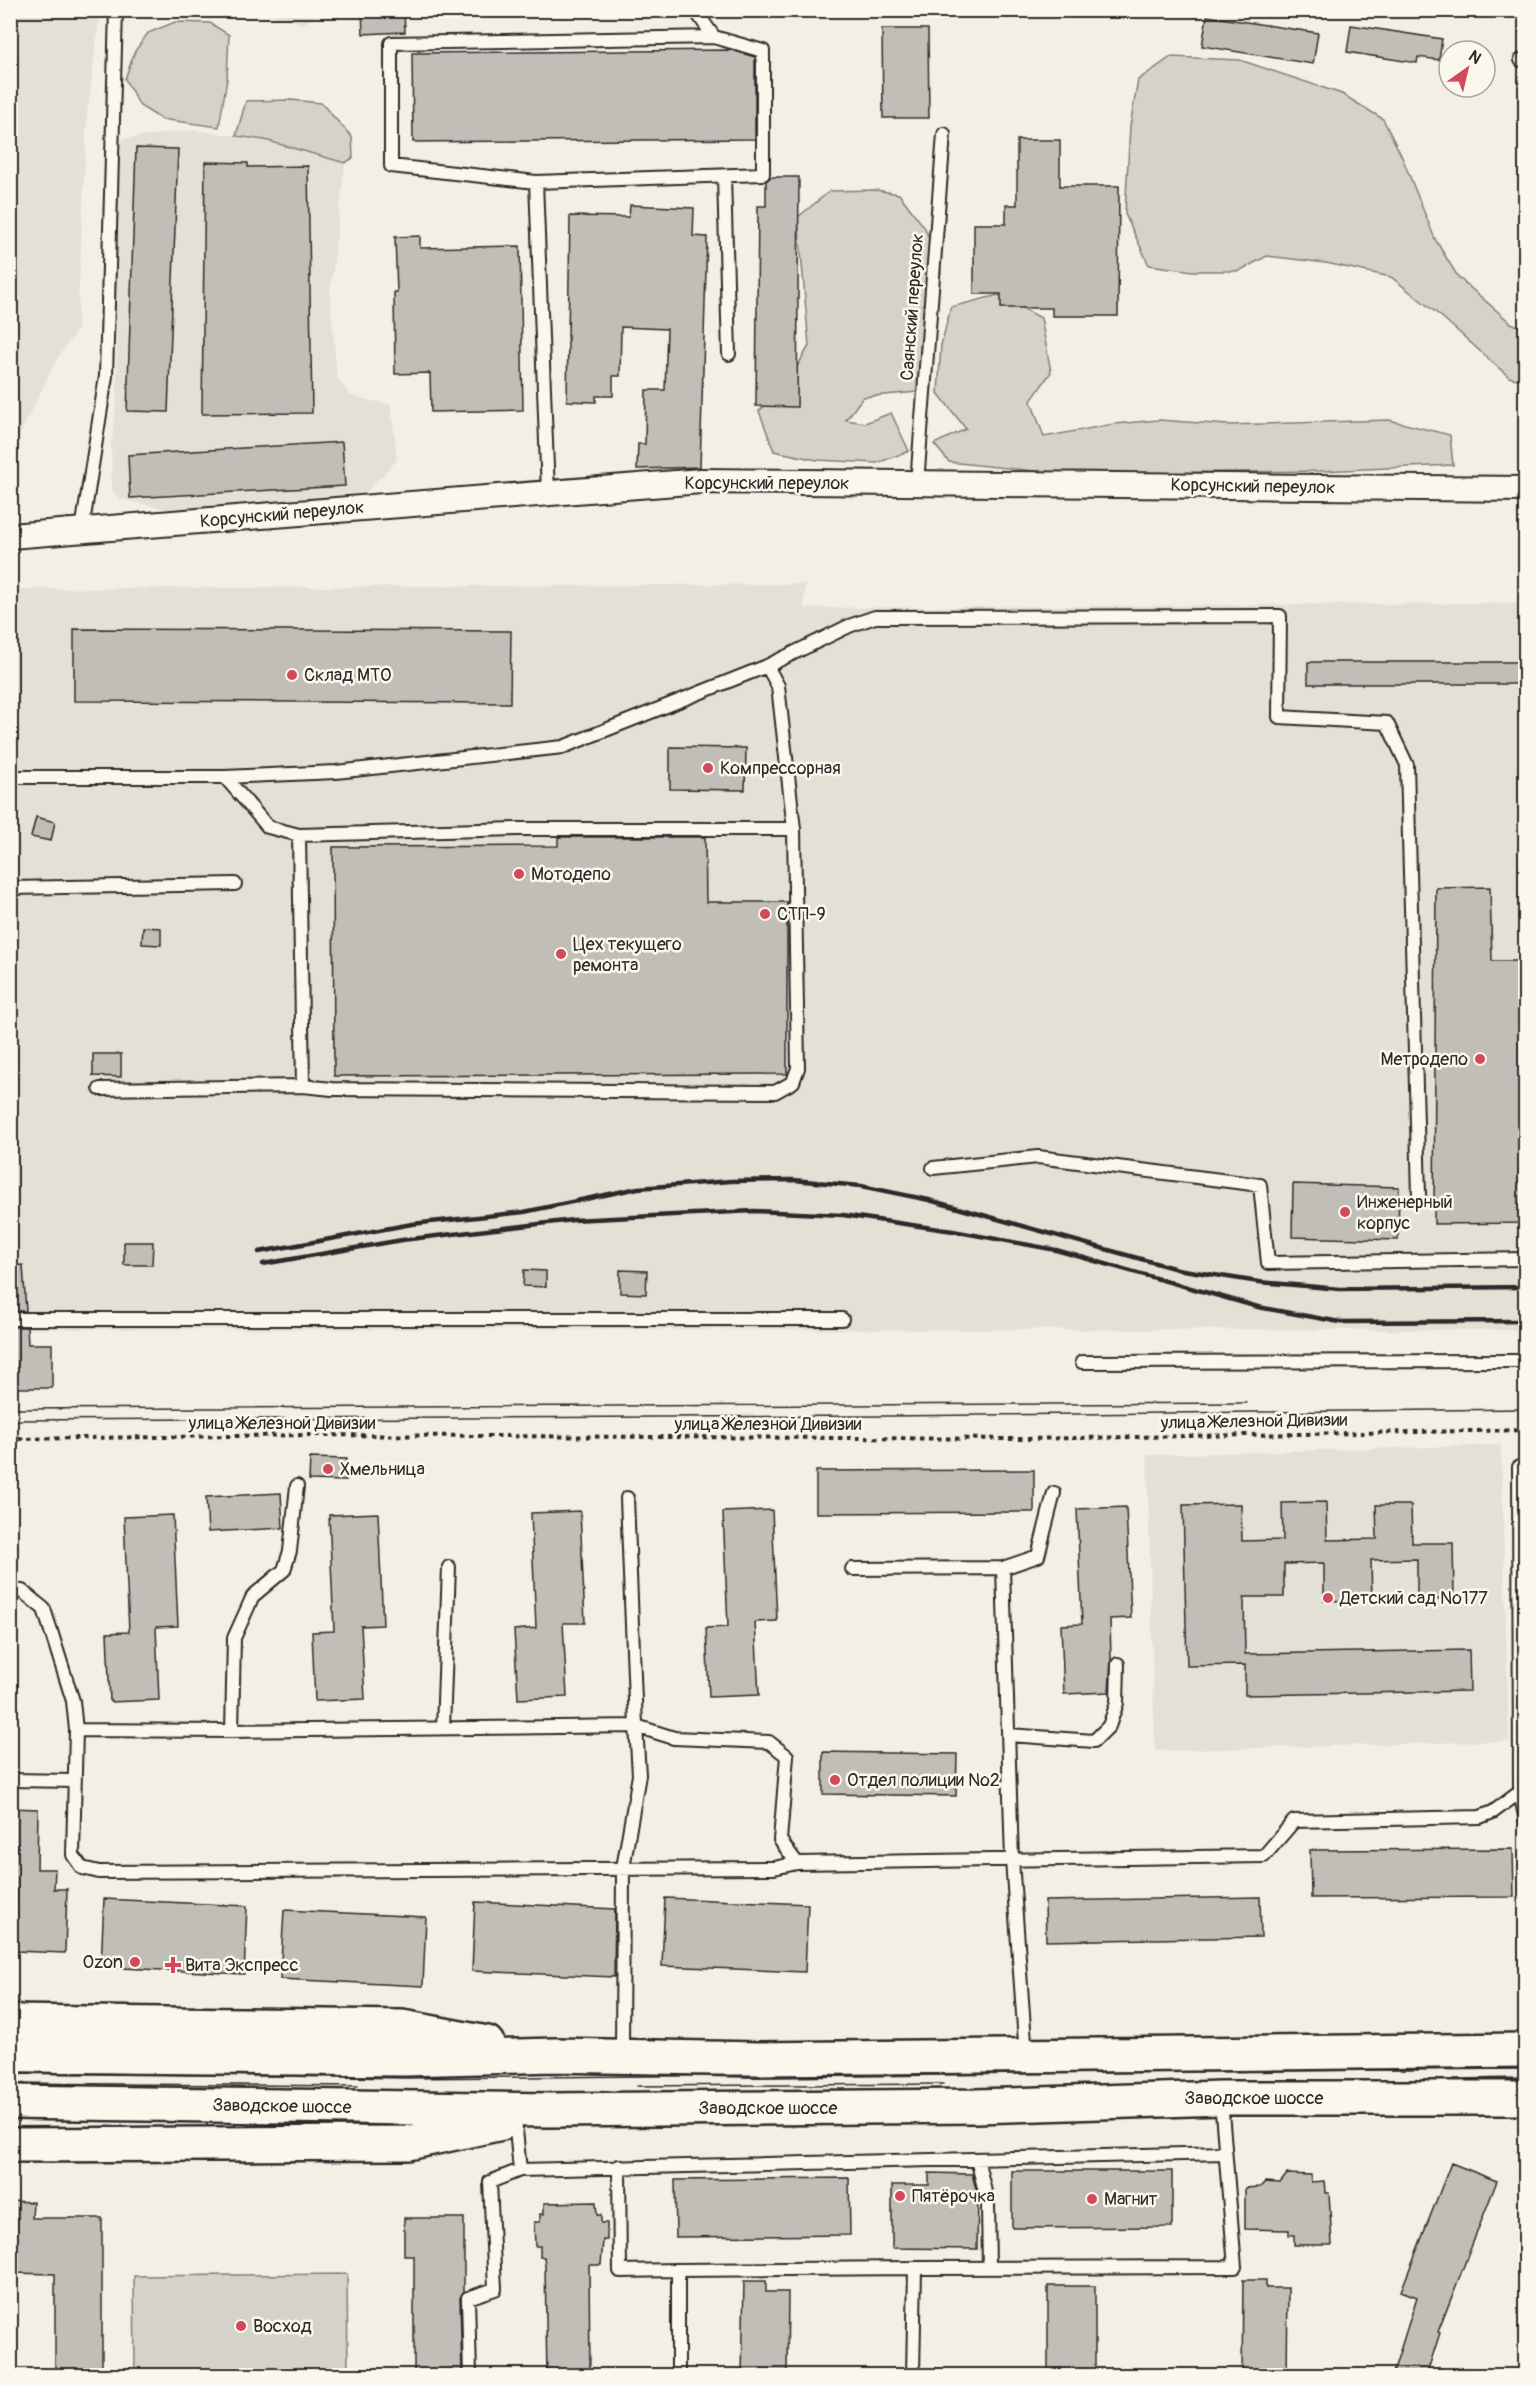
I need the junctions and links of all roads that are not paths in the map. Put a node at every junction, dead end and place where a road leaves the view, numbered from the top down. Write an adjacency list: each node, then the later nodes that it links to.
1 (116, 10): 11 (lane)
2 (695, 10): 3 (lane)
3 (714, 37): 5 (lane); 6 (lane)
4 (944, 134): 8 (lane, Саянский переулок)
5 (724, 176): 6 (lane); 7 (lane)
6 (536, 182): 10 (lane)
7 (729, 354)
8 (917, 483): 9 (street, Корсунский переулок); 10 (street, Корсунский переулок)
9 (1526, 489)
10 (548, 493): 11 (street, Корсунский переулок)
11 (82, 530): 12 (street, Корсунский переулок)
12 (10, 536)
13 (767, 666): 15 (lane); 16 (lane); 23 (lane)
14 (10, 777): 15 (lane)
15 (225, 777): 17 (lane)
16 (794, 829): 17 (lane); 20 (lane)
17 (299, 835): 20 (lane)
18 (235, 884): 19 (lane)
19 (10, 888)
20 (303, 1086): 21 (lane)
21 (100, 1089)
22 (933, 1168): 24 (lane)
23 (1419, 1196)
24 (1526, 1259)
25 (10, 1319): 26 (lane)
26 (842, 1319)
27 (1526, 1361): 28 (lane)
28 (1082, 1362)
29 (1519, 1467): 45 (lane)
30 (297, 1486): 41 (lane)
31 (1054, 1493): 34 (lane)
32 (627, 1498): 38 (lane)
33 (449, 1567): 39 (lane)
34 (1003, 1568): 35 (lane); 42 (lane)
35 (852, 1569)
36 (10, 1590): 40 (lane)
37 (1118, 1664): 42 (lane)
38 (636, 1726): 39 (lane); 48 (lane); 49 (lane)
39 (443, 1728): 41 (lane)
40 (76, 1730): 41 (lane); 44 (lane)
41 (232, 1731)
42 (1008, 1735): 47 (lane)
43 (10, 1780): 44 (lane)
44 (75, 1781): 49 (lane)
45 (1520, 1792): 46 (lane); 47 (lane)
46 (1526, 1821)
47 (1012, 1860): 48 (lane); 55 (lane)
48 (797, 1863): 49 (lane)
49 (623, 1868): 54 (lane)
50 (10, 2022): 53 (main road)
51 (1526, 2050): 55 (main road)
52 (10, 2055): 53 (main road)
53 (555, 2055): 54 (main road)
54 (622, 2056): 55 (main road)
55 (1026, 2057)
56 (1221, 2098): 57 (main road, Заводское шоссе); 59 (main road, Заводское шоссе); 62 (lane)
57 (1526, 2098)
58 (10, 2102): 59 (main road, Заводское шоссе)
59 (550, 2110): 60 (main road)
60 (515, 2120): 61 (main road); 65 (lane)
61 (10, 2145)
62 (1225, 2153): 63 (lane); 67 (lane)
63 (977, 2158): 64 (lane); 67 (lane)
64 (619, 2166): 65 (lane); 68 (lane)
65 (520, 2170): 69 (lane)
66 (915, 2268): 67 (lane); 68 (lane); 71 (lane)
67 (989, 2268)
68 (678, 2270): 70 (lane)
69 (470, 2376)
70 (678, 2376)
71 (913, 2376)

